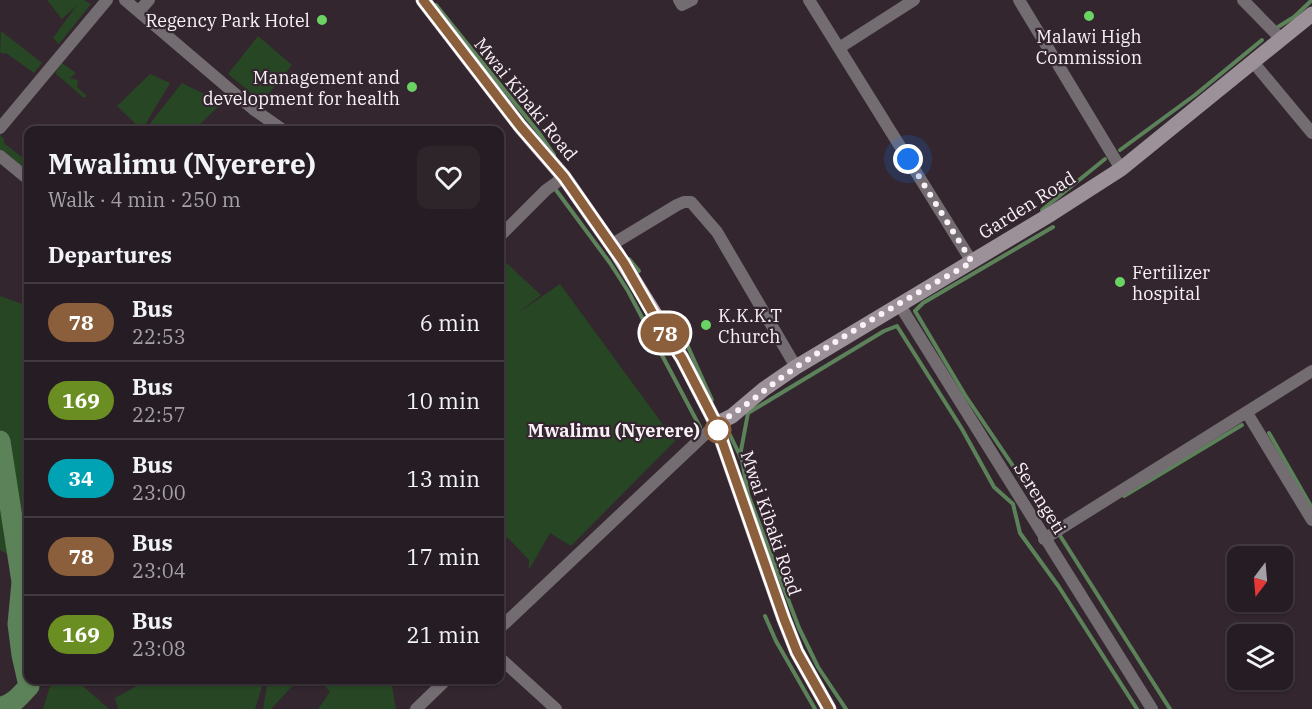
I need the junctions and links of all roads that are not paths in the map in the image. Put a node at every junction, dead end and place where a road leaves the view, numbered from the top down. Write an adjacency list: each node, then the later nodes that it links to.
1 (106, 0): 17 (street)
2 (125, 0): 11 (street)
3 (149, 0): 11 (street)
4 (423, 0): 22 (main road, Mwai Kibaki Road)
5 (679, 0): 6 (street)
6 (692, 0)
7 (809, 0): 14 (street)
8 (914, 0): 14 (street)
9 (1019, 0): 20 (street)
10 (1243, 0): 13 (street)
11 (139, 11): 16 (street)
12 (1312, 14): 13 (street, Garden Road)
13 (1281, 39): 15 (street, Garden Road)
14 (839, 48): 25 (street)
15 (1253, 62): 18 (street); 20 (street, Garden Road)
16 (277, 126)
17 (0, 128)
18 (1312, 133)
19 (0, 156): 21 (street)
20 (1121, 169): 25 (street, Garden Road)
21 (24, 176)
22 (564, 177): 23 (street); 24 (main road, Mwai Kibaki Road)
23 (504, 233)
24 (611, 245): 27 (street); 30 (main road, Mwai Kibaki Road)
25 (972, 262): 26 (street, Garden Road)
26 (899, 304): 27 (street, Garden Road); 32 (street, Serengeti)
27 (796, 367): 30 (street, Garden Road)
28 (1312, 371): 29 (street)
29 (1246, 413): 31 (street); 32 (street)
30 (716, 424): 33 (street); 39 (main road, Mwai Kibaki Road)
31 (1312, 520)
32 (1044, 539): 40 (street, Serengeti)
33 (504, 624)
34 (504, 662): 38 (street)
35 (442, 684): 36 (street)
36 (425, 704): 37 (street)
37 (416, 709)
38 (556, 709)
39 (829, 709)
40 (1152, 709)

